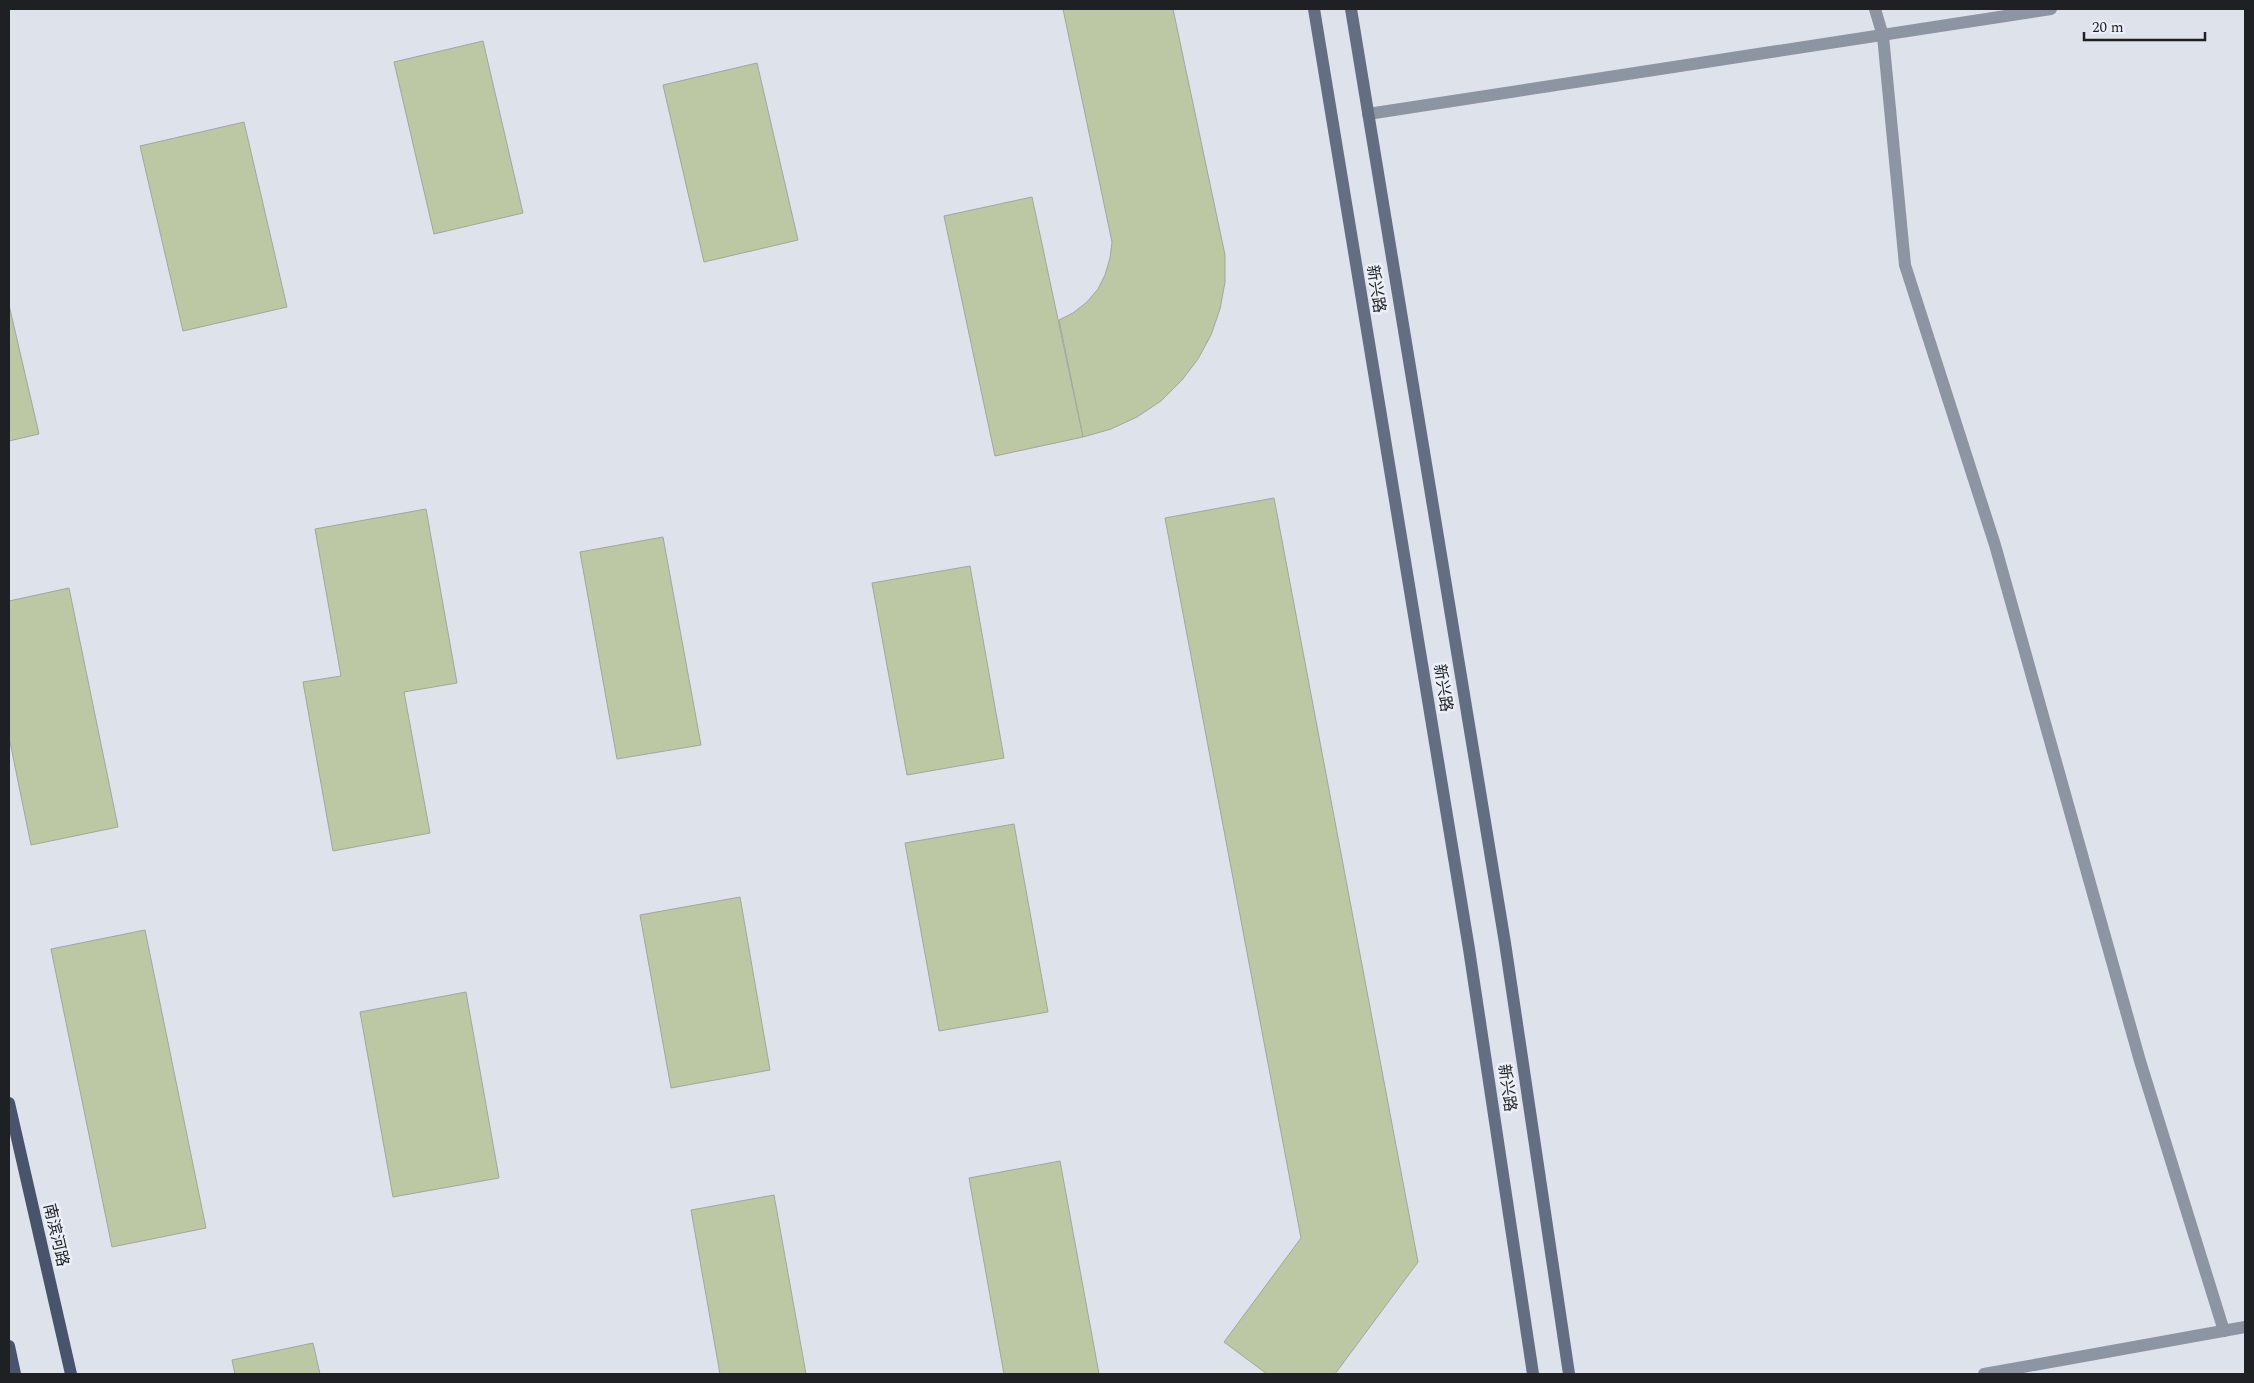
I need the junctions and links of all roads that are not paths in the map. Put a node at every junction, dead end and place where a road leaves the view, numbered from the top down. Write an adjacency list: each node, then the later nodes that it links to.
1 (1314, 9): 13 (main road, 新兴路)
2 (1351, 9): 6 (main road, 新兴路)
3 (1874, 9): 5 (street)
4 (2051, 9): 5 (street)
5 (1883, 36): 6 (street); 9 (street)
6 (1368, 114): 14 (main road, 新兴路)
7 (9, 1103): 12 (main road, 南滨河路)
8 (2245, 1327): 9 (street)
9 (2224, 1331): 15 (street)
10 (9, 1346): 11 (main road)
11 (15, 1374)
12 (71, 1374)
13 (1533, 1374)
14 (1569, 1374)
15 (1984, 1374)

